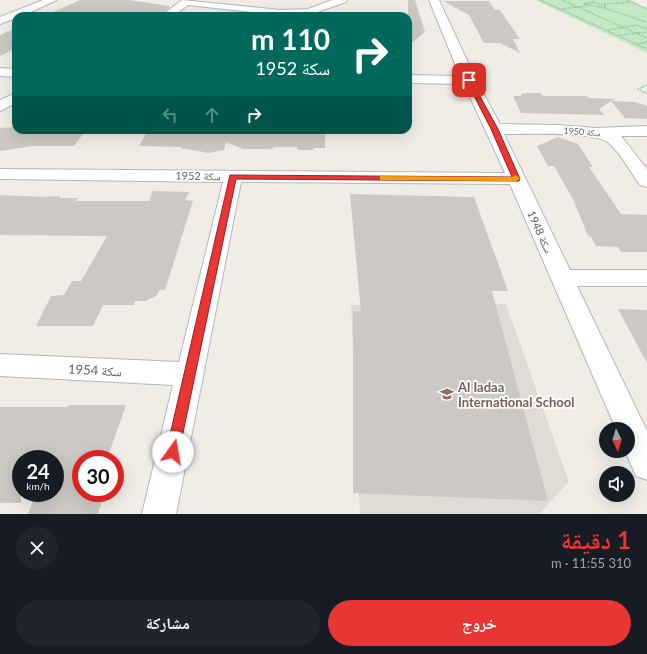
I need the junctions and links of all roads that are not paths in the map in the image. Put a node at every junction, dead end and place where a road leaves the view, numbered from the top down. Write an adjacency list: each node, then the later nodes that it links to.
1 (52, 0): 6 (street)
2 (342, 0): 9 (street)
3 (434, 0): 15 (street, سكة 1948)
4 (187, 1): 7 (street); 8 (street)
5 (0, 9): 6 (street)
6 (23, 12)
7 (172, 12)
8 (272, 12)
9 (309, 12)
10 (12, 16): 11 (street)
11 (0, 21)
12 (0, 72): 13 (street)
13 (12, 73)
14 (412, 79): 15 (street)
15 (469, 80): 18 (street, سكة 1948)
16 (12, 99): 17 (street)
17 (0, 106)
18 (494, 129): 20 (street, سكة 1950); 23 (street, سكة 1948)
19 (647, 131): 20 (street)
20 (597, 132): 24 (street, سكة 1950)
21 (0, 174): 22 (street, سكة 1952)
22 (233, 177): 23 (street, سكة 1952); 28 (street)
23 (516, 179): 25 (street, سكة 1948)
24 (647, 181)
25 (561, 278): 26 (street); 29 (street, سكة 1948)
26 (647, 278)
27 (0, 365): 28 (street, سكة 1954)
28 (190, 374): 30 (street)
29 (647, 465)
30 (159, 514)

